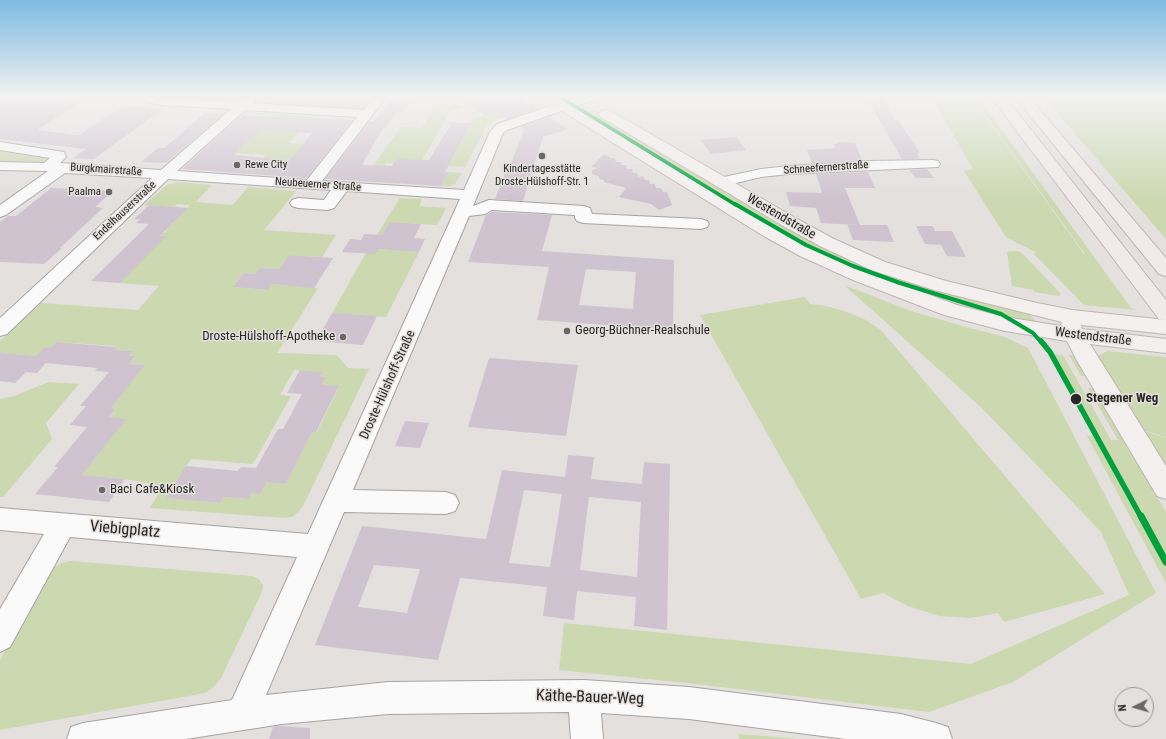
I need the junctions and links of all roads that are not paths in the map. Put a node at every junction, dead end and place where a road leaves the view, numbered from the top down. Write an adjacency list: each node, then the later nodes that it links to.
1 (213, 131): 12 (street, Endelhauserstraße)
2 (352, 131): 14 (street)
3 (498, 131): 16 (street, Droste-Hülshoff-Straße)
4 (619, 131): 25 (main road, Westendstraße)
5 (629, 131): 13 (main road, Westendstraße)
6 (1025, 131): 23 (highway)
7 (1051, 131): 19 (highway)
8 (0, 146): 11 (street, Burgkmairstraße)
9 (933, 164): 13 (street, Schneefernerstraße)
10 (0, 166): 11 (street, Burgkmairstraße)
11 (55, 167): 12 (street, Burgkmairstraße); 18 (street)
12 (165, 174): 14 (street, Neubeuerner Straße); 27 (street, Endelhauserstraße)
13 (720, 182): 25 (main road, Westendstraße)
14 (311, 185): 15 (street, Neubeuerner Straße)
15 (342, 186): 16 (street, Neubeuerner Straße); 17 (street)
16 (468, 203): 20 (street, Neubeuerner Straße); 30 (street, Droste-Hülshoff-Straße)
17 (298, 204)
18 (0, 212)
19 (1127, 221): 21 (highway); 22 (highway)
20 (701, 224)
21 (1166, 261)
22 (1166, 270)
23 (1152, 297): 24 (highway); 26 (highway)
24 (1166, 314)
25 (1079, 323): 26 (main road, Westendstraße); 28 (main road, Westendstraße); 29 (main road)
26 (1166, 326)
27 (0, 329)
28 (1166, 346)
29 (1166, 488)
30 (337, 500): 31 (street); 34 (street, Droste-Hülshoff-Straße)
31 (446, 503)
32 (0, 519): 33 (street, Viebigplatz)
33 (63, 525): 34 (street, Viebigplatz); 35 (street)
34 (316, 547): 37 (street, Droste-Hülshoff-Straße)
35 (0, 637)
36 (584, 696): 37 (street, Käthe-Bauer-Weg); 39 (street); 40 (street, Käthe-Bauer-Weg)
37 (242, 714): 38 (street)
38 (82, 739)
39 (587, 739)
40 (936, 739)

